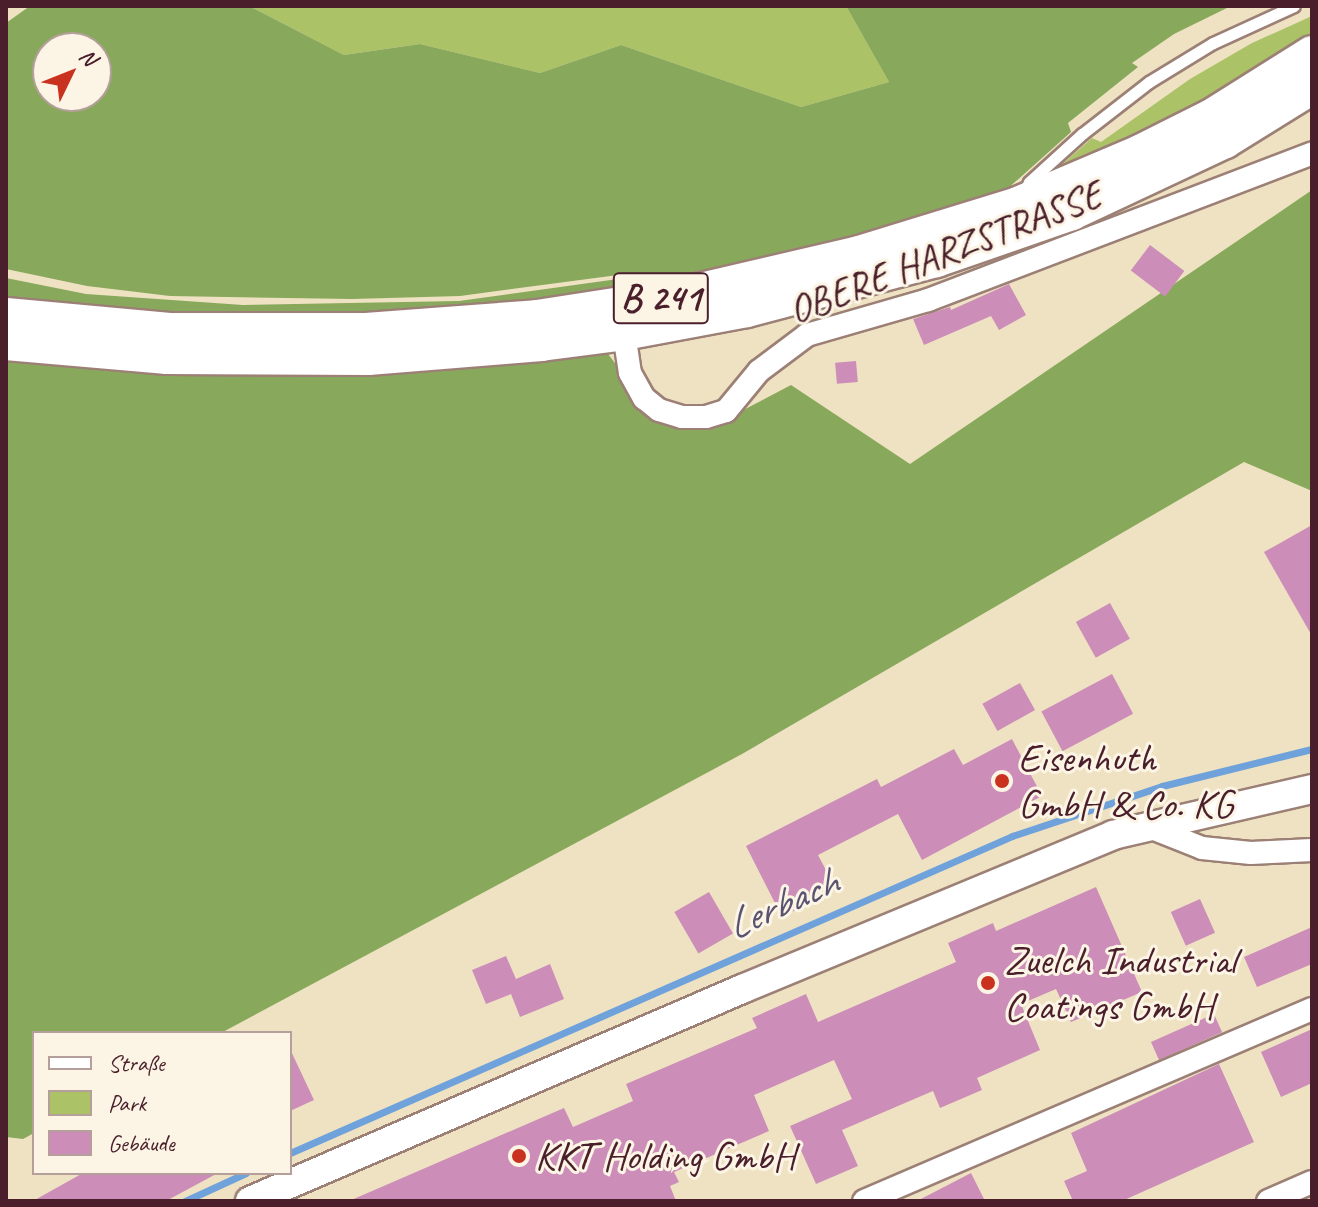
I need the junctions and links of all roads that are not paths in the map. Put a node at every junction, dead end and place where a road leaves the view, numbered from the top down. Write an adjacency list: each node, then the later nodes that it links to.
1 (1294, 6): 5 (lane)
2 (1312, 53): 5 (main road, B 241)
3 (1312, 87): 7 (main road, B 241)
4 (1312, 153): 7 (street, OBERE HARZSTRASSE)
5 (1018, 204): 6 (main road, B 241)
6 (6, 315)
7 (624, 333): 8 (main road, B 241)
8 (6, 343)
9 (1312, 789): 10 (street)
10 (1147, 826): 11 (street); 14 (street)
11 (1312, 850)
12 (1312, 1009): 15 (street)
13 (1312, 1182): 16 (street)
14 (250, 1201)
15 (864, 1201)
16 (1268, 1201)

